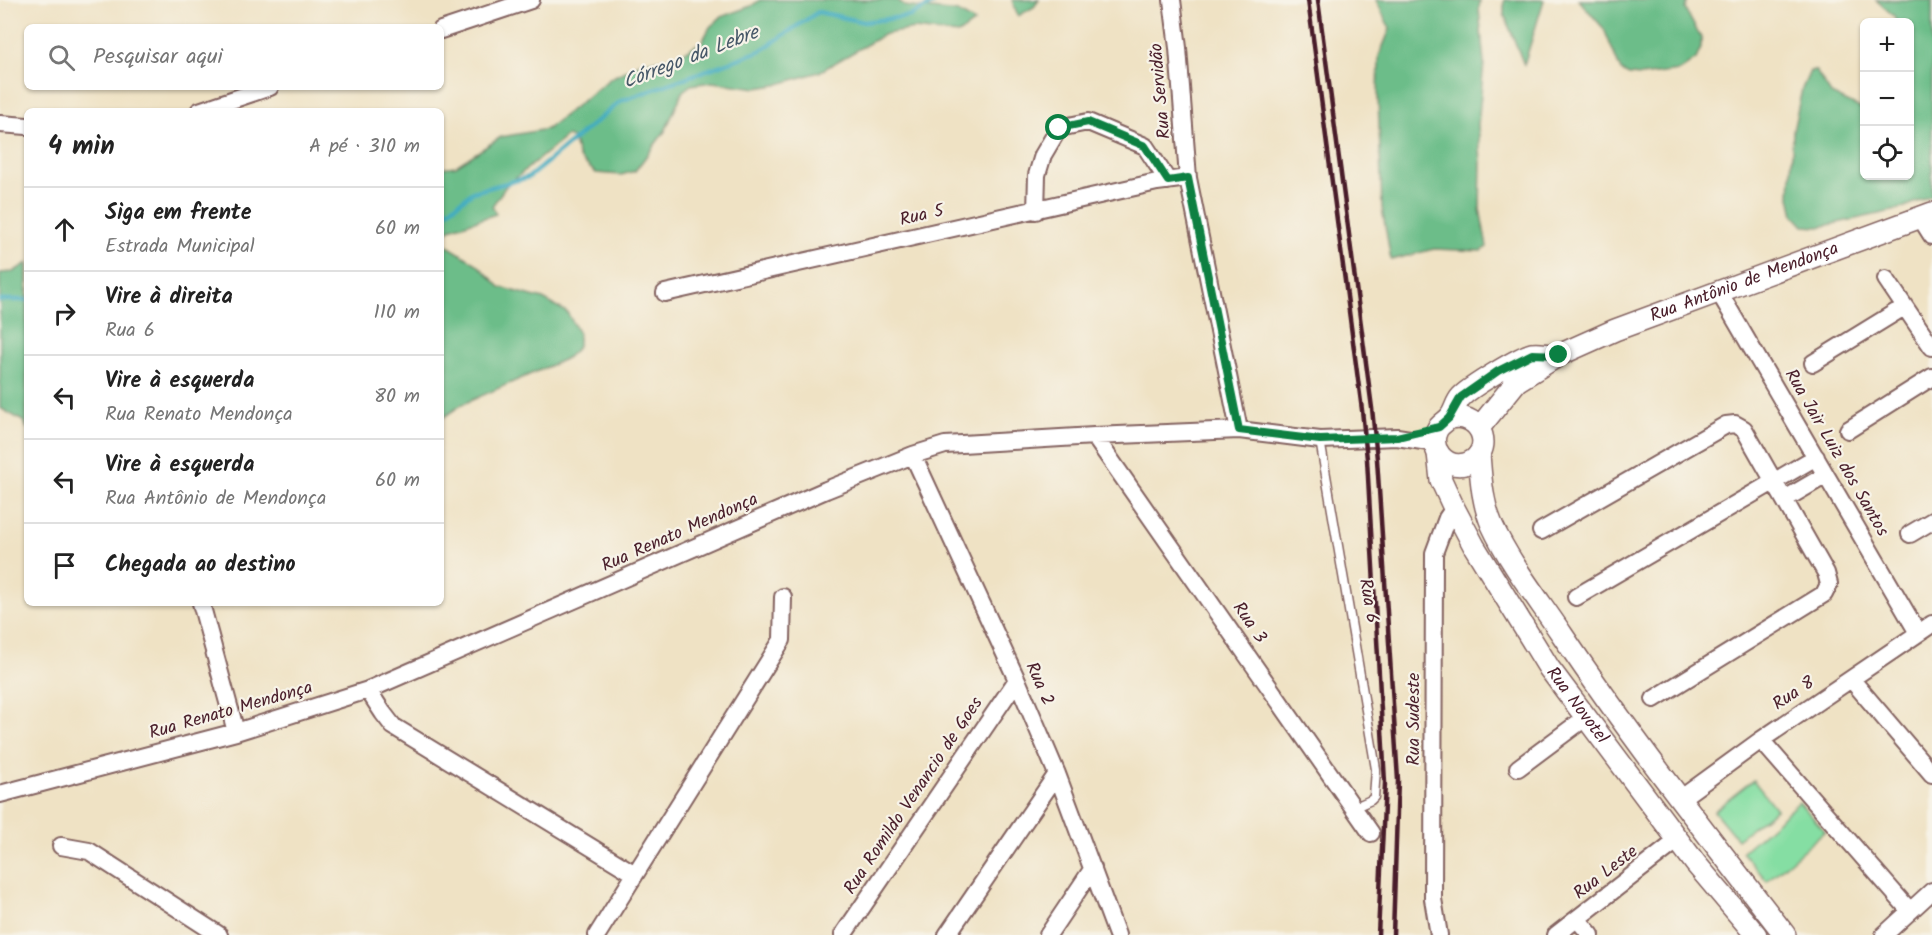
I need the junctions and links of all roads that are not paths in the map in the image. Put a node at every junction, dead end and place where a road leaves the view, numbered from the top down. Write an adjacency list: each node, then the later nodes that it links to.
1 (531, 0): 3 (street)
2 (1172, 0): 8 (street, Rua Servidão)
3 (444, 29)
4 (261, 90): 5 (street)
5 (208, 108)
6 (0, 124): 7 (street)
7 (24, 126)
8 (1188, 178): 9 (street, Rua 5); 22 (street)
9 (1168, 181): 10 (street, Rua 5); 10 (street)
10 (1035, 211): 15 (street, Rua 5)
11 (1926, 215): 12 (street); 14 (street, Rua Antônio de Mendonça)
12 (1932, 236)
13 (1886, 279): 16 (street)
14 (1719, 292): 18 (street, Rua Antônio de Mendonça); 29 (street, Rua Jair Luiz dos Santos)
15 (665, 293)
16 (1904, 307): 17 (street); 19 (street)
17 (1932, 347)
18 (1559, 355): 21 (street, Rua Antônio de Mendonça); 24 (street, Rua Antônio de Mendonça)
19 (1813, 363)
20 (1932, 377): 23 (street)
21 (1479, 428): 24 (street); 27 (street)
22 (1239, 430): 25 (street, Rua Renato Mendonça); 26 (street, Rua Renato Mendonça)
23 (1848, 430)
24 (1440, 435): 26 (street, Rua Renato Mendonça); 27 (street); 33 (street, Rua Novotel)
25 (1094, 436): 28 (street, Rua Renato Mendonça); 54 (street, Rua 3)
26 (1320, 440): 54 (lane, Rua 6)
27 (1479, 454): 53 (street, Rua Novotel)
28 (913, 455): 42 (street, Rua 2); 43 (street, Rua Renato Mendonça)
29 (1816, 457): 30 (street, Rua Jair Luiz dos Santos); 31 (street)
30 (1826, 475): 32 (street); 40 (street, Rua Jair Luiz dos Santos)
31 (1775, 481): 32 (street); 35 (street); 38 (street)
32 (1785, 499): 44 (street)
33 (1454, 508): 45 (street, Rua Novotel); 69 (street, Rua Sudeste)
34 (1932, 521): 36 (street)
35 (1541, 531)
36 (1910, 534)
37 (783, 597): 59 (street)
38 (1576, 597)
39 (202, 606): 46 (street)
40 (1925, 628): 41 (street, Rua 8)
41 (1851, 679): 47 (street, Rua 8); 50 (street)
42 (1017, 680): 49 (street, Rua 2); 65 (street, Rua Romildo Venancio de Goes)
43 (368, 690): 46 (street, Rua Renato Mendonça); 59 (street)
44 (1654, 699)
45 (1585, 718): 48 (street); 51 (street, Rua Novotel)
46 (236, 732): 52 (street, Rua Renato Mendonça)
47 (1761, 740): 53 (street, Rua 8); 61 (street)
48 (1518, 768)
49 (1057, 774): 58 (street, Rua 2); 66 (street)
50 (1932, 774)
51 (1638, 788): 53 (street); 56 (street, Rua Novotel)
52 (0, 794)
53 (1680, 799): 56 (street); 73 (street, Rua Novotel)
54 (1353, 808): 55 (street, Rua 3)
55 (1371, 833)
56 (1678, 840): 62 (street, Rua Leste); 72 (street, Rua Novotel)
57 (61, 846): 63 (street)
58 (1093, 868): 67 (street); 68 (street, Rua 2)
59 (635, 874): 64 (street)
60 (1932, 891): 61 (street)
61 (1910, 911): 74 (street)
62 (1578, 920): 70 (street, Rua Leste); 71 (street)
63 (219, 935)
64 (597, 935)
65 (843, 935)
66 (947, 935)
67 (1048, 935)
68 (1117, 935)
69 (1439, 935)
70 (1557, 935)
71 (1591, 935)
72 (1756, 935)
73 (1785, 935)
74 (1884, 935)

